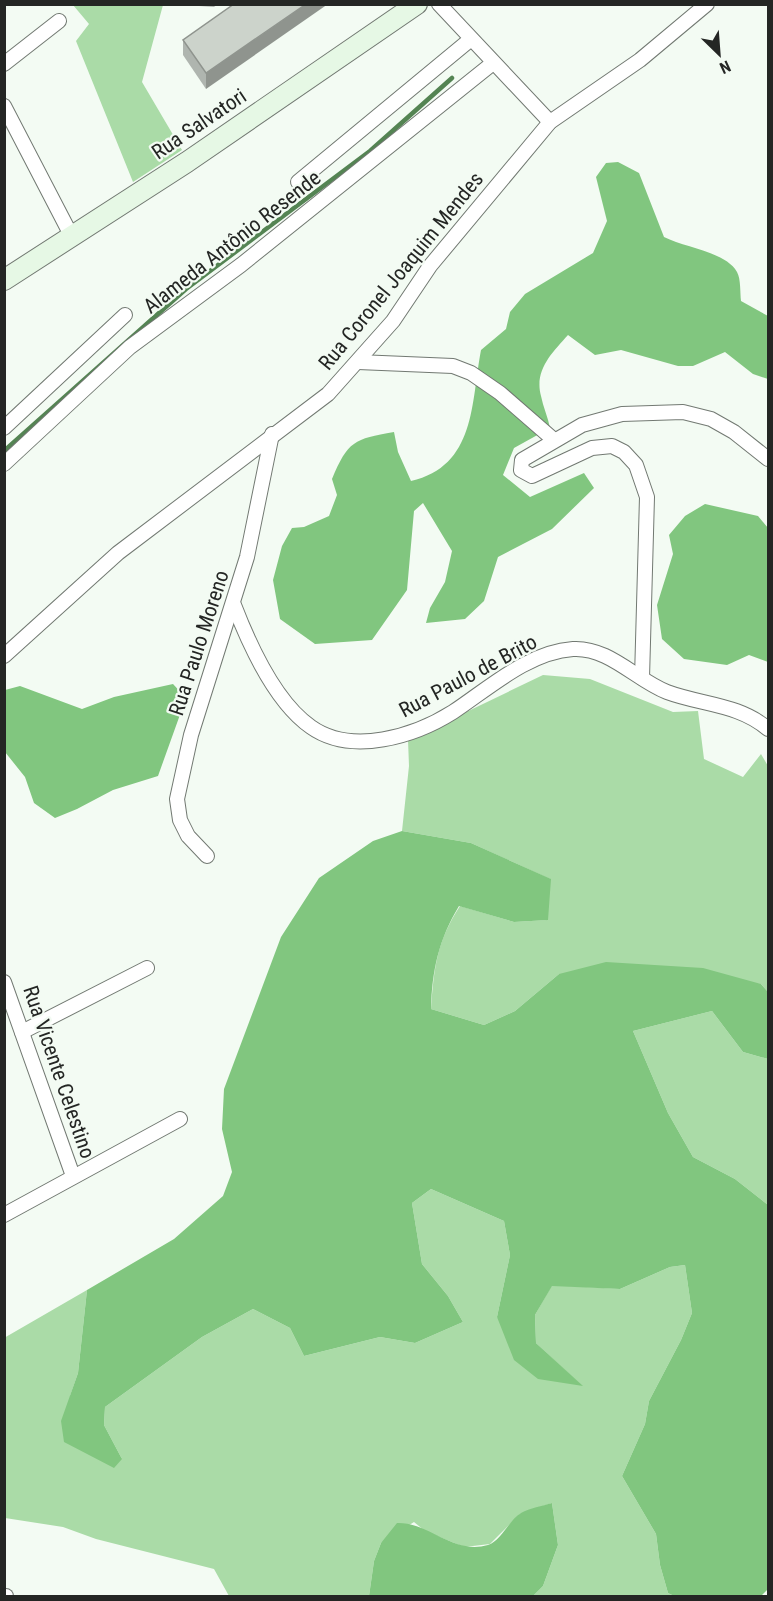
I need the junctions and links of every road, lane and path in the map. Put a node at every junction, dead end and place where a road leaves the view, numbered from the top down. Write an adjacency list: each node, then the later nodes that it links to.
1 (417, 4): 11 (street, Rua Salvatori)
2 (439, 4): 5 (street)
3 (707, 4): 9 (street, Rua Coronel Joaquim Mendes)
4 (59, 21): 7 (street)
5 (471, 39): 6 (street); 10 (street, Alameda Antônio Resende)
6 (493, 63): 9 (street); 19 (street, Alameda Antônio Resende)
7 (4, 64)
8 (4, 106): 11 (street)
9 (550, 122): 14 (street, Rua Coronel Joaquim Mendes)
10 (298, 182)
11 (71, 235): 12 (street, Rua Salvatori)
12 (4, 280)
13 (125, 315): 15 (street, Alameda Antônio Resende)
14 (358, 362): 16 (street, Rua Coronel Joaquim Mendes); 17 (street)
15 (4, 428)
16 (272, 434): 20 (street, Rua Paulo Moreno); 21 (street, Rua Coronel Joaquim Mendes)
17 (554, 440): 18 (street); 22 (street)
18 (768, 459)
19 (4, 464)
20 (234, 605): 22 (street, Rua Paulo de Brito); 24 (street, Rua Paulo Moreno)
21 (6, 652)
22 (642, 678): 23 (street, Rua Paulo de Brito)
23 (768, 729)
24 (207, 856)
25 (147, 968): 27 (street)
26 (4, 982): 27 (street, Rua Vicente Celestino)
27 (22, 1032): 29 (street, Rua Vicente Celestino)
28 (180, 1119): 29 (street)
29 (73, 1176): 30 (street)
30 (4, 1215)

